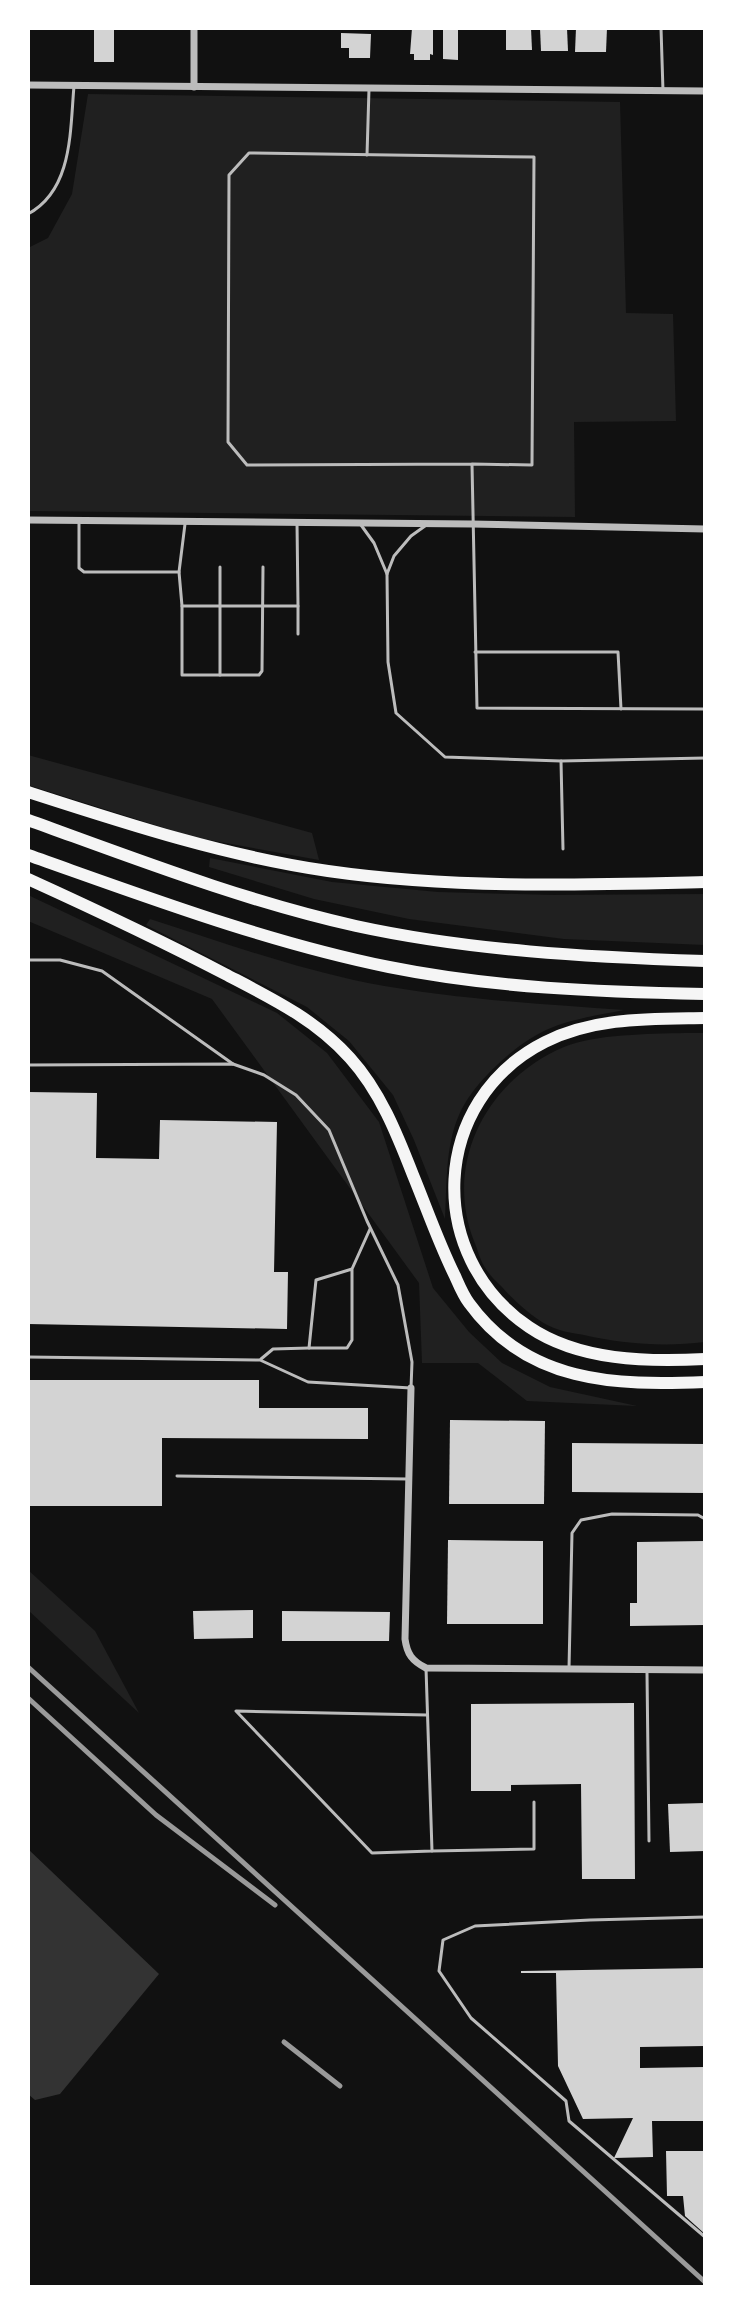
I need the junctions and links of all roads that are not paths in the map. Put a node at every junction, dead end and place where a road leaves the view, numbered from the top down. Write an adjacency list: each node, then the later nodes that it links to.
1 (194, 28): 5 (street)
2 (661, 28): 7 (lane)
3 (28, 85): 4 (street)
4 (74, 86): 5 (street); 10 (lane)
5 (194, 87): 6 (street)
6 (369, 89): 7 (street); 9 (lane)
7 (663, 91): 8 (street)
8 (705, 91)
9 (367, 155): 11 (lane); 11 (lane)
10 (28, 214)
11 (472, 464): 18 (lane)
12 (28, 520): 13 (street)
13 (79, 521): 14 (street); 22 (lane)
14 (185, 522): 15 (street); 22 (lane)
15 (297, 522): 16 (street); 27 (lane)
16 (359, 523): 17 (street); 23 (lane)
17 (428, 523): 18 (street); 23 (lane)
18 (472, 524): 19 (street); 29 (lane)
19 (705, 529)
20 (220, 567): 25 (lane)
21 (263, 567): 26 (lane)
22 (179, 572): 24 (lane)
23 (387, 574): 34 (lane)
24 (182, 606): 25 (lane); 30 (lane)
25 (220, 606): 26 (lane); 30 (lane)
26 (263, 606): 27 (lane); 30 (lane)
27 (298, 606): 28 (lane)
28 (298, 634)
29 (475, 652): 32 (lane); 32 (lane)
30 (220, 675)
31 (705, 709): 32 (lane)
32 (621, 710)
33 (705, 758): 34 (lane)
34 (561, 761): 37 (lane)
35 (28, 792): 40 (highway)
36 (28, 820): 42 (highway)
37 (563, 849)
38 (28, 855): 43 (highway)
39 (28, 879): 53 (highway)
40 (705, 882)
41 (28, 960): 45 (lane)
42 (705, 961)
43 (705, 994)
44 (705, 1018): 51 (highway)
45 (233, 1064): 46 (lane); 47 (lane)
46 (28, 1065)
47 (370, 1227): 48 (lane); 54 (lane)
48 (352, 1269): 49 (lane); 49 (lane)
49 (309, 1348): 52 (lane)
50 (28, 1357): 52 (lane)
51 (705, 1359)
52 (260, 1360): 54 (lane)
53 (705, 1382)
54 (411, 1388): 56 (street)
55 (177, 1476): 56 (lane)
56 (408, 1479): 58 (street)
57 (705, 1519): 59 (lane)
58 (426, 1668): 59 (street); 62 (lane)
59 (569, 1669): 60 (street)
60 (647, 1669): 61 (street); 64 (lane)
61 (705, 1670)
62 (427, 1715): 65 (lane); 65 (lane)
63 (534, 1802): 65 (lane)
64 (649, 1841)
65 (432, 1851)
66 (705, 1917): 67 (lane)
67 (705, 2237)

